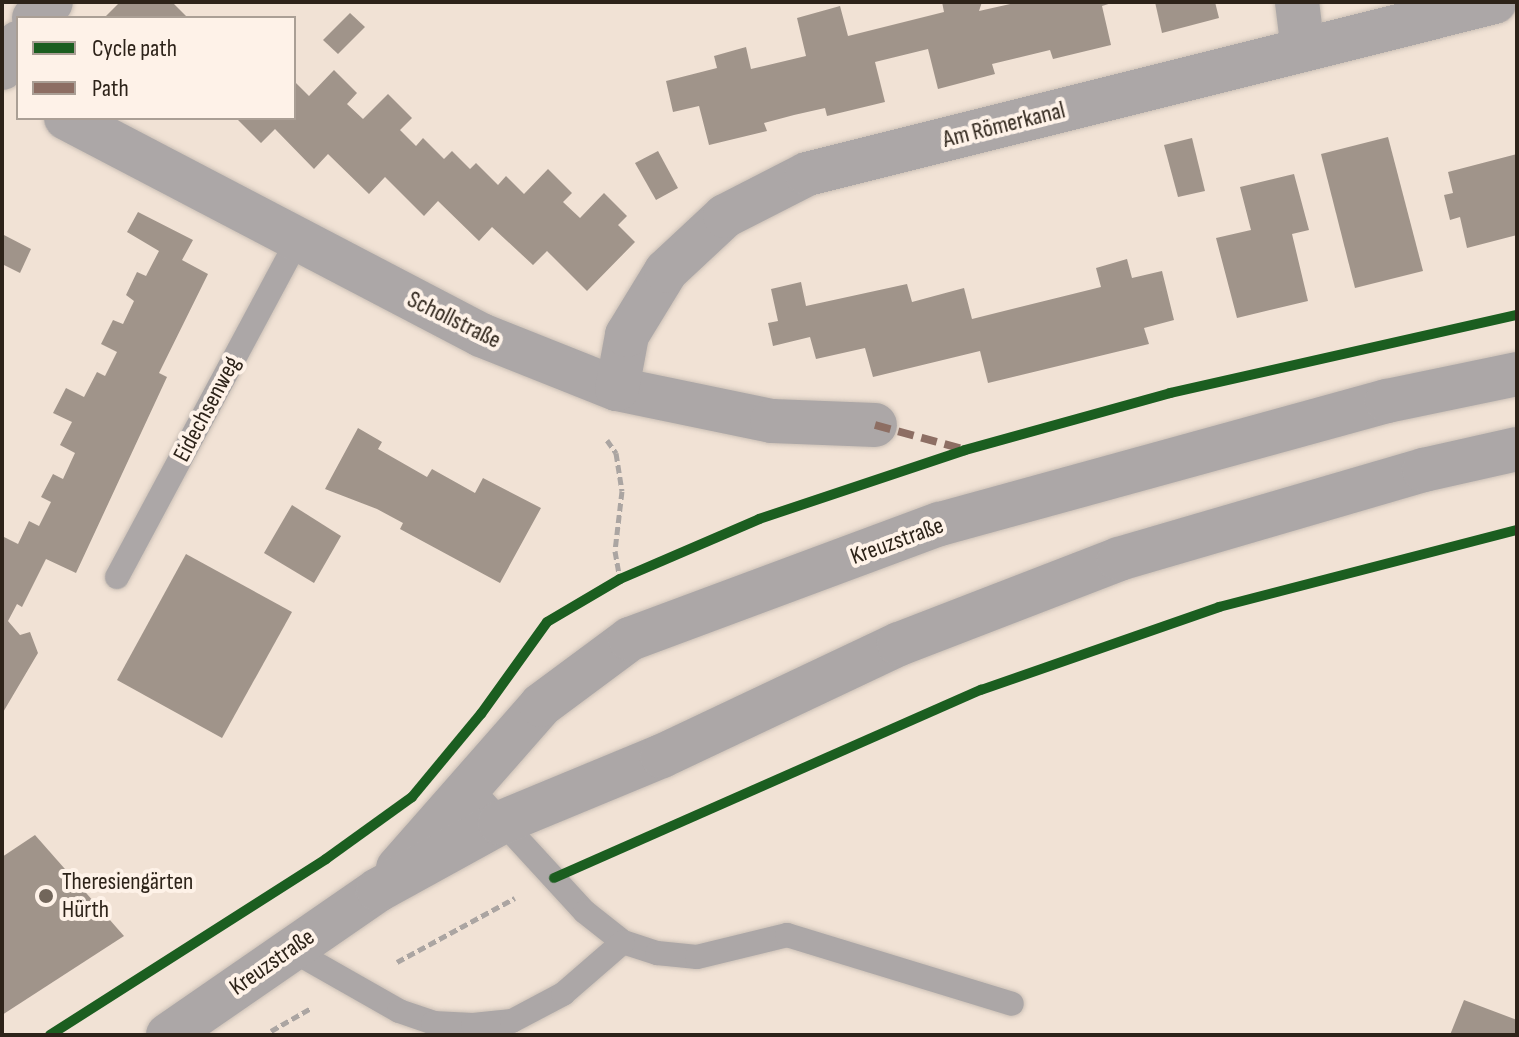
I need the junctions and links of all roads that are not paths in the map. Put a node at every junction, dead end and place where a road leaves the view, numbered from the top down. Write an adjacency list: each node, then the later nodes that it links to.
1 (51, 2): 4 (street)
2 (1297, 2): 6 (street)
3 (1495, 2): 6 (street, Am Römerkanal)
4 (36, 16)
5 (16, 46): 7 (street)
6 (1303, 50): 11 (street, Am Römerkanal)
7 (2, 68)
8 (70, 120): 9 (street, Schollstraße)
9 (297, 241): 11 (street, Schollstraße); 14 (lane, Eidechsenweg)
10 (1517, 374): 15 (street, Kreuzstraße)
11 (617, 389): 12 (street, Schollstraße)
12 (875, 425)
13 (1517, 449): 16 (street, Kreuzstraße)
14 (117, 577)
15 (469, 786): 16 (lane); 17 (street, Kreuzstraße)
16 (500, 823): 17 (street, Kreuzstraße); 18 (lane)
17 (378, 890): 19 (street, Kreuzstraße)
18 (623, 942): 19 (lane); 20 (lane)
19 (290, 949): 21 (street, Kreuzstraße)
20 (1012, 1004)
21 (168, 1035)

